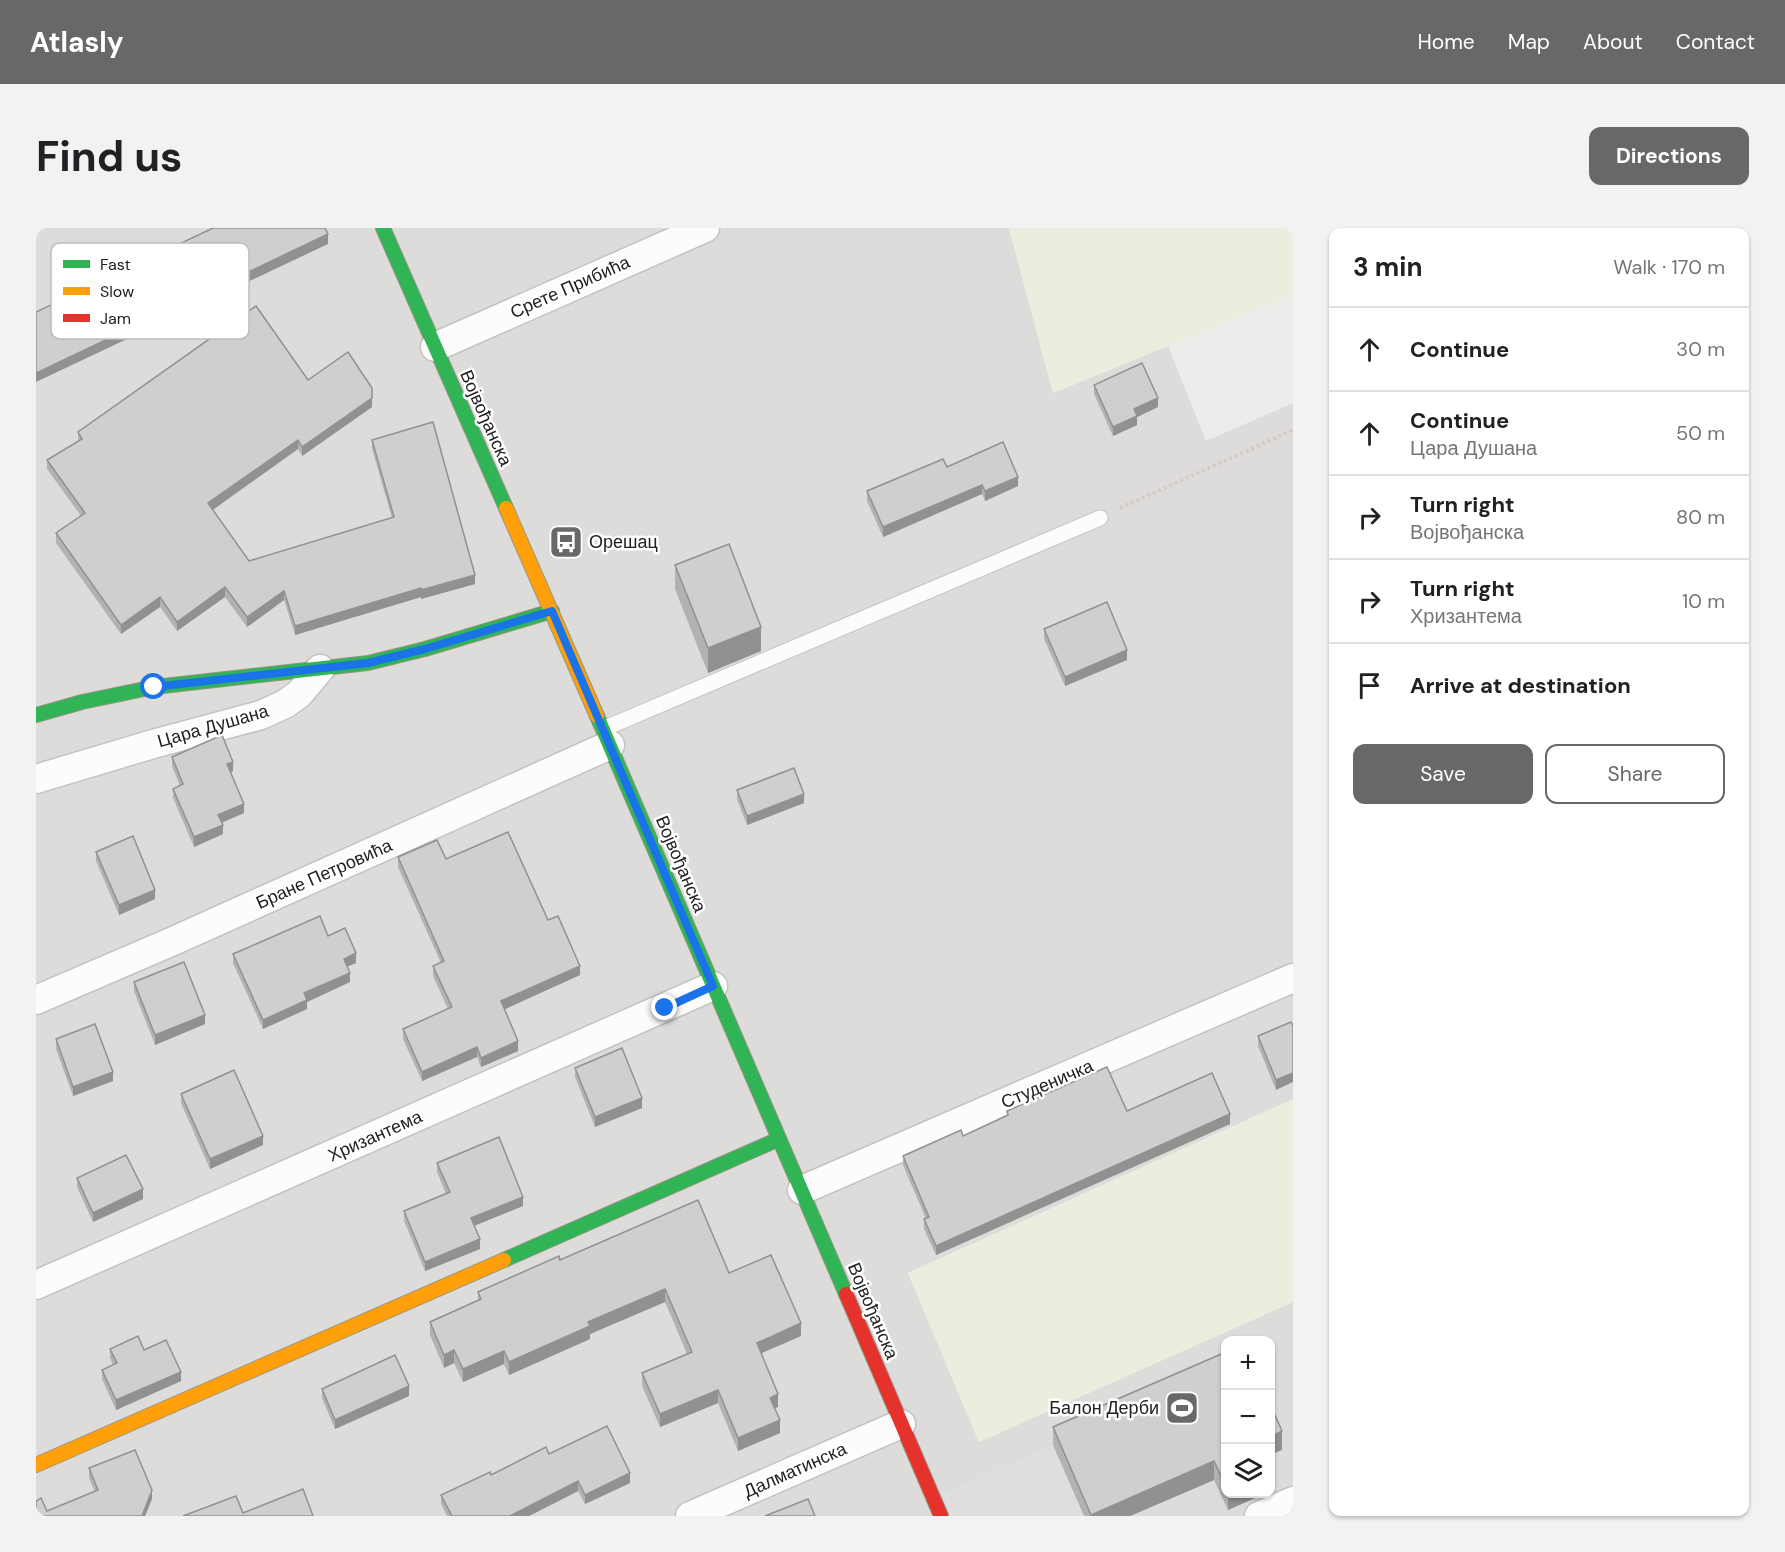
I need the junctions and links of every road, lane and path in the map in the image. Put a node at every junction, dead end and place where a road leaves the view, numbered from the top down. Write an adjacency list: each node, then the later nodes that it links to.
1 (383, 228): 3 (main road, Војвођанска)
2 (705, 228): 3 (street, Срете Прибића)
3 (435, 346): 6 (main road, Војвођанска)
4 (1293, 430): 5 (path)
5 (1100, 518): 9 (lane)
6 (552, 611): 7 (main road); 9 (main road, Војвођанска)
7 (320, 669): 8 (main road); 10 (street, Цара Душана)
8 (36, 715)
9 (607, 737): 12 (main road, Војвођанска); 13 (street, Бране Петровића)
10 (36, 779)
11 (1293, 978): 15 (street, Студеничка)
12 (713, 986): 14 (main road, Војвођанска); 16 (street, Хризантема)
13 (36, 1000)
14 (779, 1139): 15 (main road, Војвођанска); 18 (main road)
15 (802, 1190): 17 (main road, Војвођанска)
16 (36, 1285)
17 (901, 1424): 20 (street, Далматинска); 21 (main road, Војвођанска)
18 (36, 1465)
19 (1293, 1501): 22 (street)
20 (690, 1516)
21 (941, 1516)
22 (1258, 1516)

